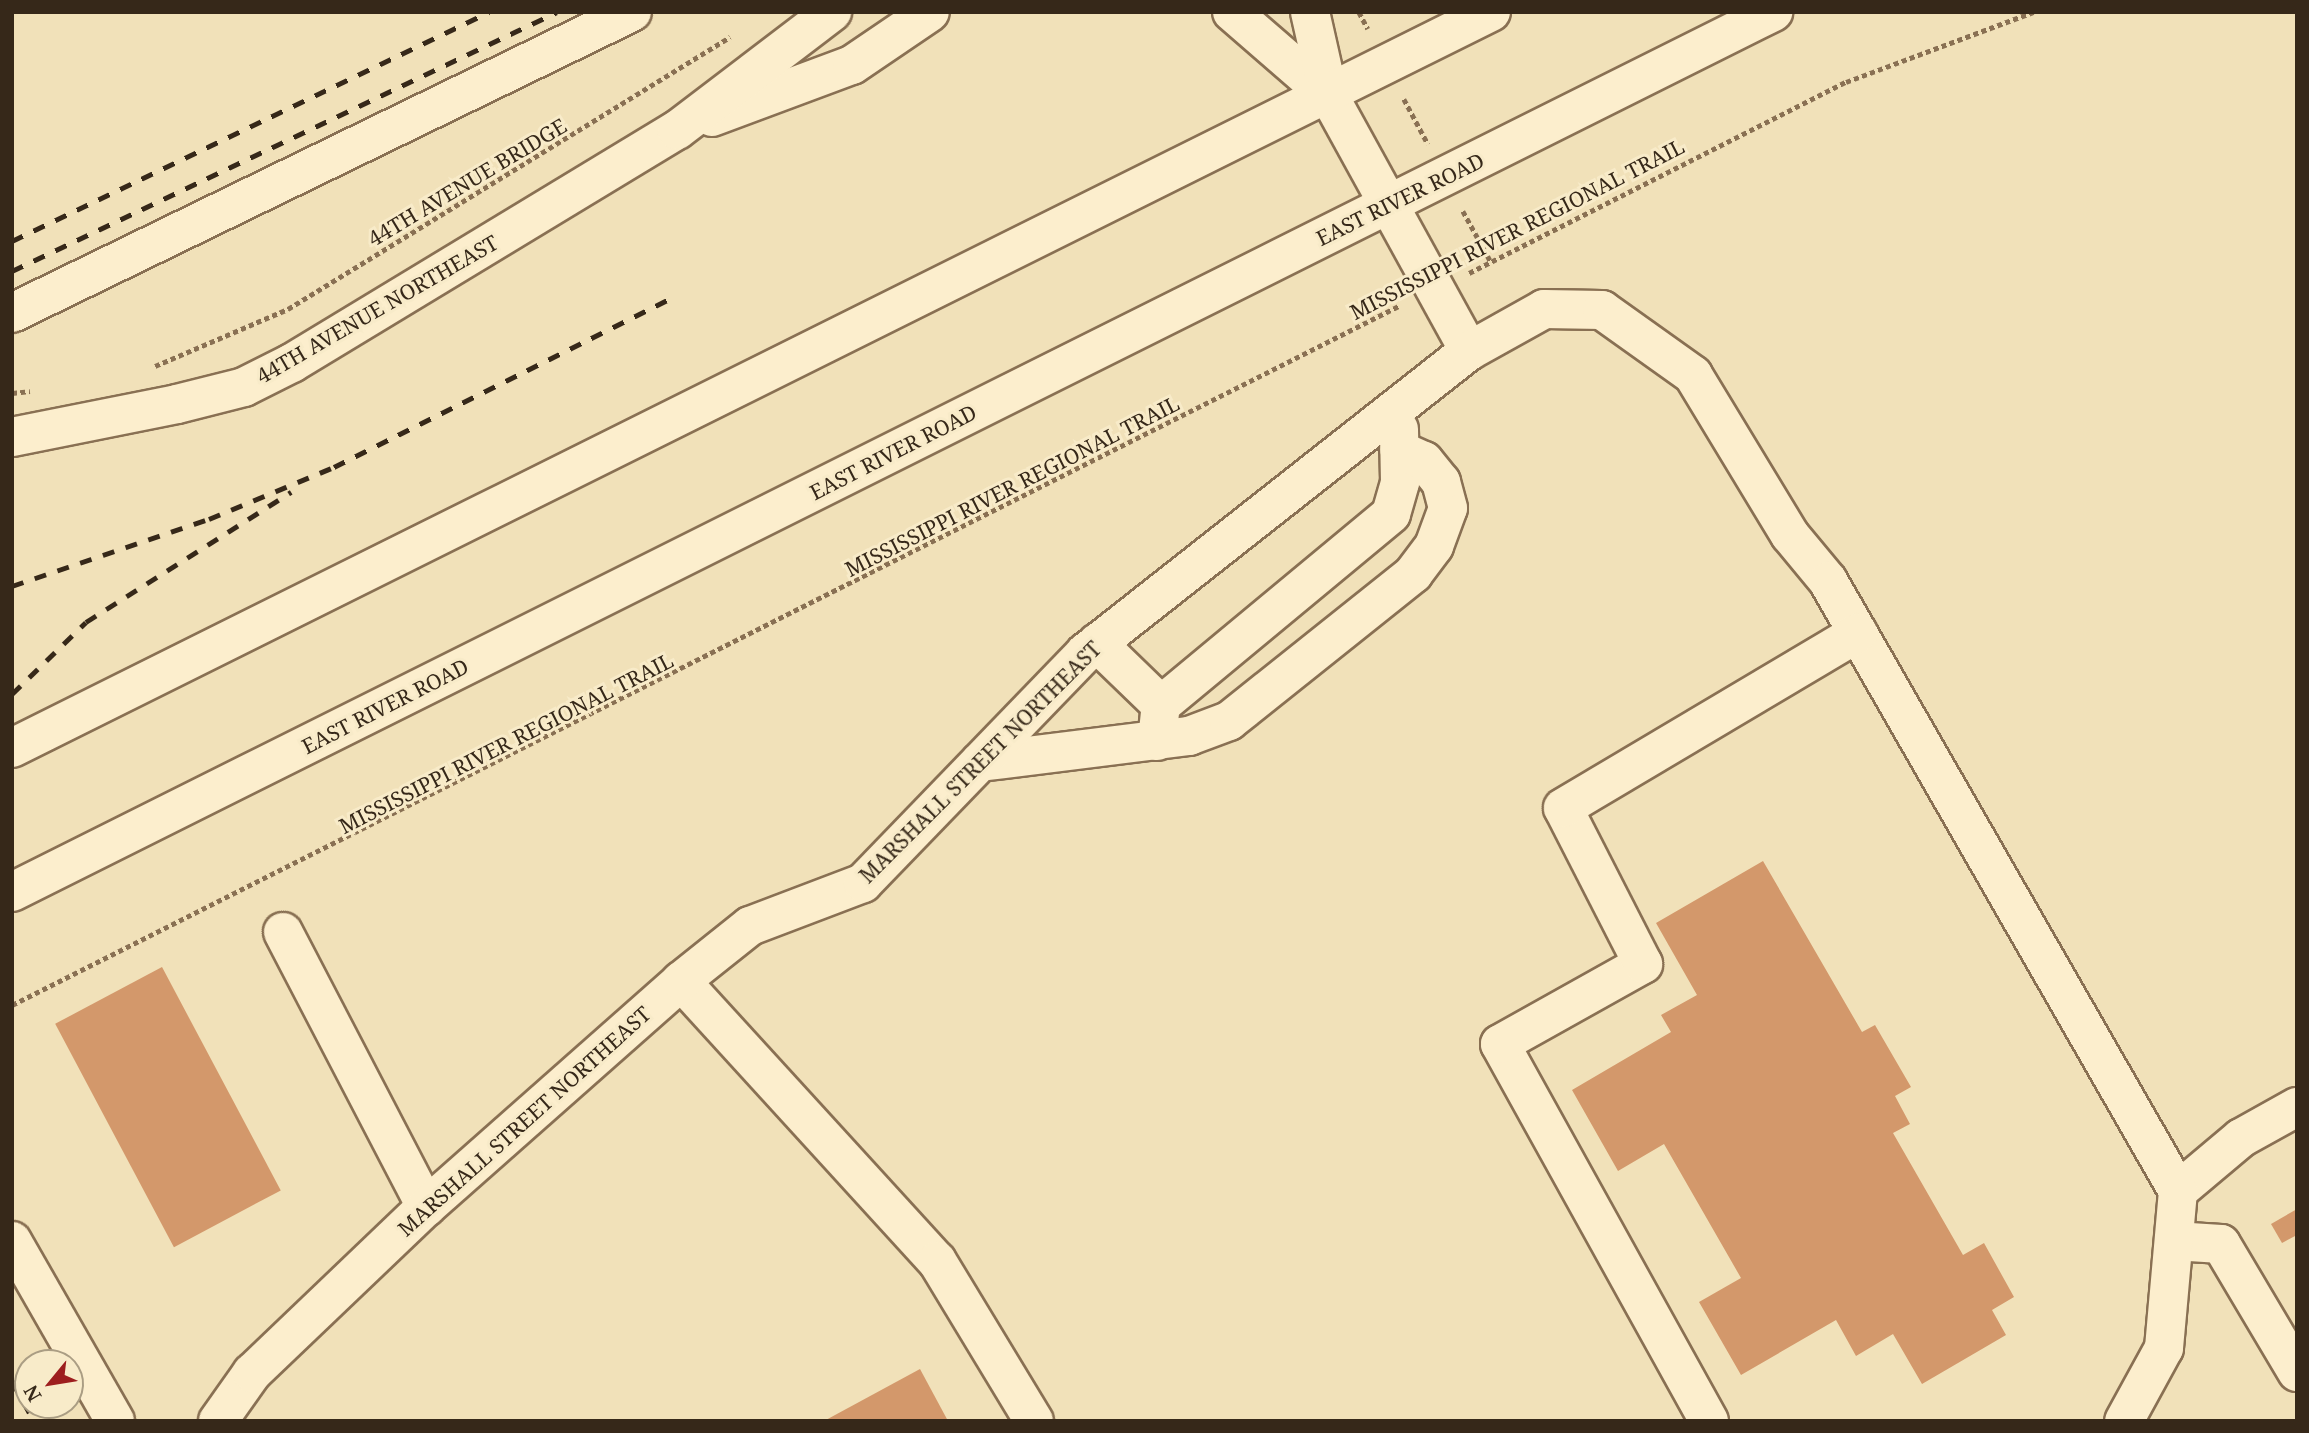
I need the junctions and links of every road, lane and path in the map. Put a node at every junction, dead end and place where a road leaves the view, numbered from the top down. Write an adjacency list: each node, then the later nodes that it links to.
1 (632, 12): 18 (street)
2 (832, 12): 13 (street)
3 (930, 12): 13 (street)
4 (1232, 12): 12 (street)
5 (1310, 12): 12 (street)
6 (1359, 12): 11 (path)
7 (1491, 12): 11 (street)
8 (1773, 12): 14 (street, EAST RIVER ROAD)
9 (2033, 12): 16 (path, MISSISSIPPI RIVER REGIONAL TRAIL)
10 (741, 30): 20 (path, 44TH AVENUE BRIDGE)
11 (1387, 66): 12 (street); 14 (path)
12 (1329, 96): 15 (street); 27 (street)
13 (677, 130): 22 (street, 44TH AVENUE NORTHEAST)
14 (1445, 176): 15 (street, EAST RIVER ROAD); 16 (path)
15 (1389, 204): 17 (street); 29 (street, EAST RIVER ROAD)
16 (1491, 262): 17 (path, MISSISSIPPI RIVER REGIONAL TRAIL)
17 (1437, 289): 19 (street); 32 (path, MISSISSIPPI RIVER REGIONAL TRAIL)
18 (12, 313)
19 (1469, 351): 21 (street, MARSHALL STREET NORTHEAST); 24 (street, MARSHALL STREET NORTHEAST)
20 (172, 360)
21 (1399, 408): 23 (street); 25 (street, MARSHALL STREET NORTHEAST)
22 (12, 437)
23 (1399, 450): 26 (street); 26 (street)
24 (1858, 633): 34 (street, MARSHALL STREET NORTHEAST); 42 (street)
25 (1097, 643): 26 (street); 28 (street, MARSHALL STREET NORTHEAST)
26 (1159, 723): 28 (street)
27 (12, 748)
28 (980, 762): 31 (street, MARSHALL STREET NORTHEAST)
29 (12, 892)
30 (283, 932): 35 (street)
31 (681, 981): 35 (street, MARSHALL STREET NORTHEAST); 41 (street)
32 (12, 1005)
33 (2297, 1107): 34 (street)
34 (2178, 1191): 37 (street)
35 (426, 1207): 40 (street, MARSHALL STREET NORTHEAST)
36 (12, 1241): 39 (street)
37 (2174, 1241): 38 (street); 43 (street)
38 (2297, 1372)
39 (115, 1421)
40 (218, 1421)
41 (1034, 1421)
42 (1709, 1421)
43 (2124, 1421)

